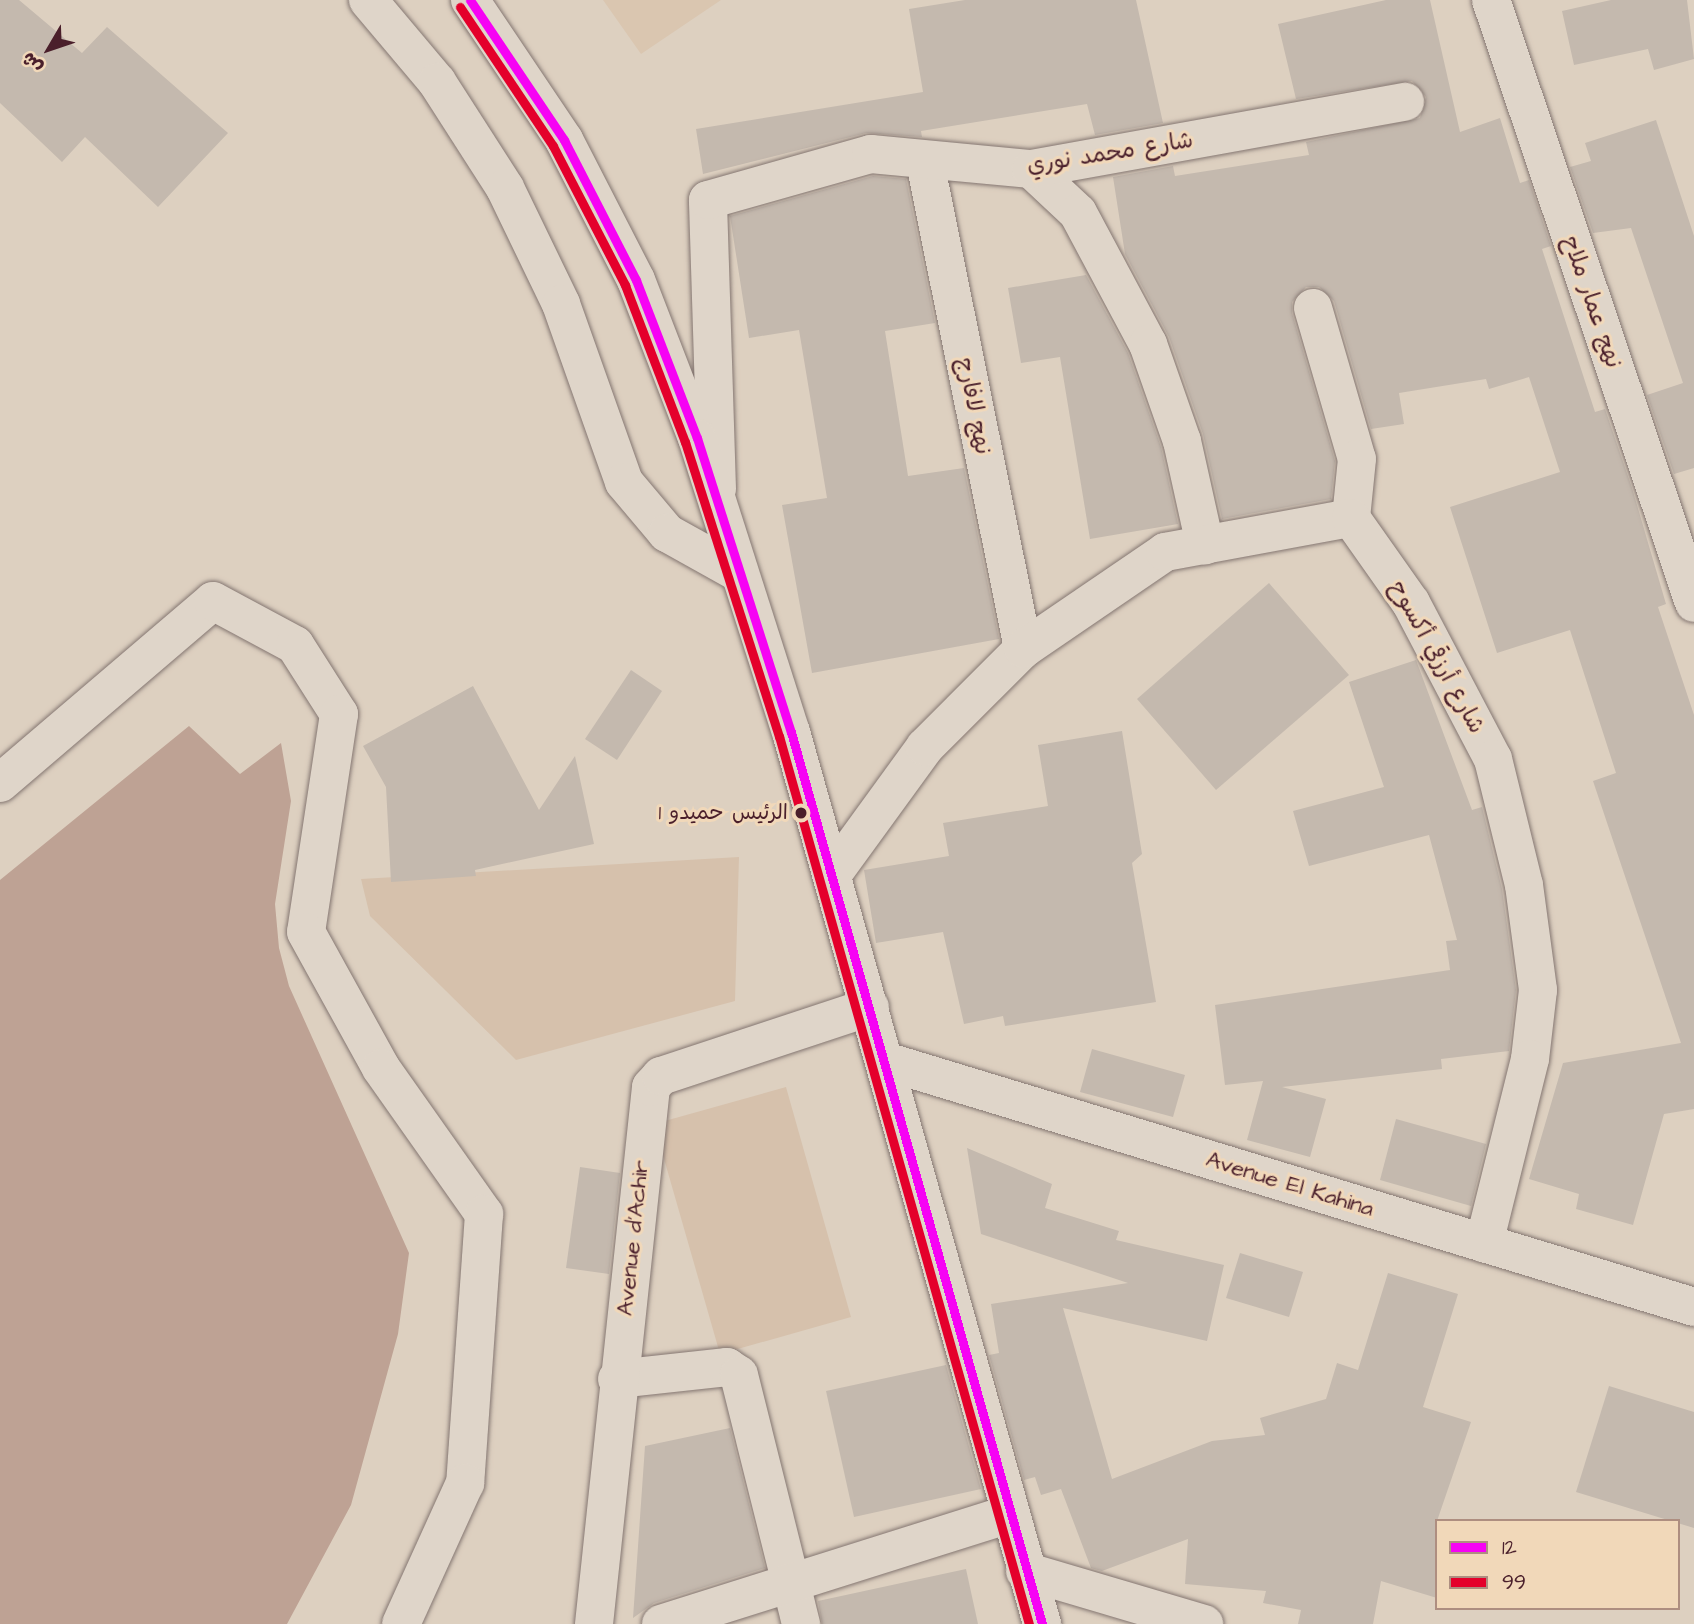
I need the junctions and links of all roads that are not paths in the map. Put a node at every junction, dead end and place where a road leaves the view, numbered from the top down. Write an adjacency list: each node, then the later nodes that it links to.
1 (368, 0): 11 (street)
2 (470, 0): 8 (street)
3 (1491, 0): 12 (street, نهج عمار ملاح)
4 (1405, 102): 6 (street, شارع محمد نوري)
5 (925, 162): 6 (street, شارع محمد نوري); 8 (street, شارع محمد نوري); 13 (street, نهج لافارج)
6 (1031, 169): 10 (street)
7 (1313, 308): 9 (street)
8 (718, 509): 11 (street)
9 (1351, 517): 10 (street); 18 (street, شارع أرزقي أكسوح)
10 (1205, 545): 13 (street)
11 (737, 572): 15 (street)
12 (1694, 603)
13 (1023, 649): 15 (street)
14 (0, 783): 24 (street)
15 (832, 875): 16 (street)
16 (870, 1007): 17 (street); 20 (street, Avenue d'Achir)
17 (886, 1061): 18 (street, Avenue El Kahina); 21 (street)
18 (1484, 1243): 19 (street, Avenue El Kahina)
19 (1694, 1307)
20 (617, 1379): 23 (street); 25 (street, Avenue d'Achir)
21 (1010, 1514): 22 (street); 23 (street)
22 (1025, 1570): 28 (street); 29 (street)
23 (791, 1583): 26 (street); 27 (street)
24 (401, 1624)
25 (594, 1624)
26 (661, 1624)
27 (802, 1624)
28 (1042, 1624)
29 (1203, 1624)

